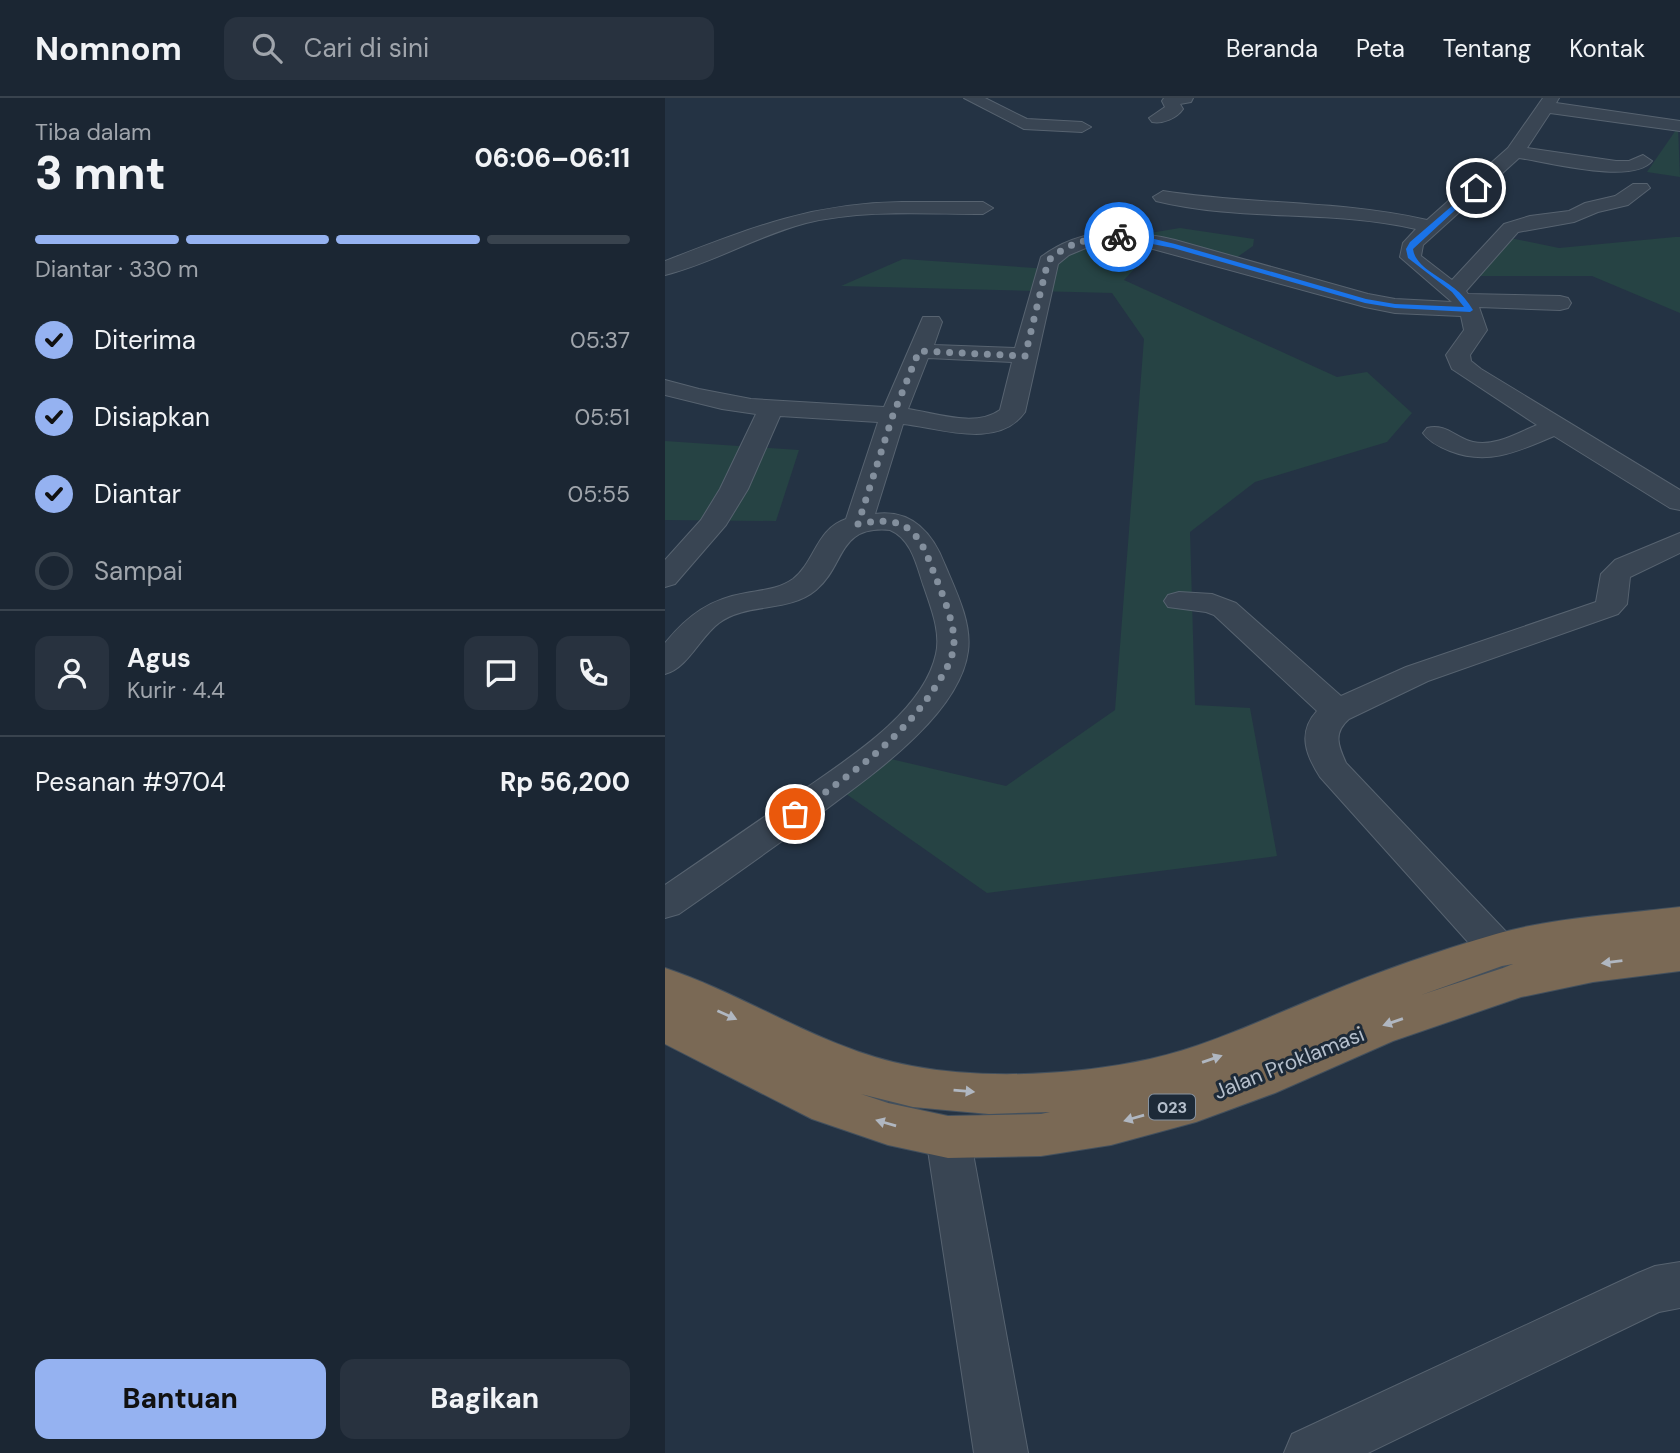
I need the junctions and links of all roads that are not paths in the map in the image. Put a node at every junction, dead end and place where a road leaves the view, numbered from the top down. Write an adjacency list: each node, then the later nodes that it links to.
1 (972, 98): 5 (street)
2 (1185, 98): 4 (street)
3 (1548, 103): 6 (street); 7 (street)
4 (1158, 118)
5 (1082, 127)
6 (1680, 127)
7 (1515, 152): 8 (street); 12 (street)
8 (1643, 161)
9 (1640, 188): 14 (street)
10 (1163, 197): 12 (street)
11 (983, 208): 13 (street)
12 (1432, 227): 14 (street)
13 (665, 268)
14 (1462, 300): 15 (street); 18 (street); 22 (street)
15 (1560, 303)
16 (931, 322): 17 (street)
17 (919, 351): 18 (street); 21 (street)
18 (1025, 356): 21 (street)
19 (665, 387): 20 (street)
20 (771, 408): 21 (street); 27 (street)
21 (893, 415): 25 (street)
22 (1555, 426): 23 (street); 24 (street)
23 (1436, 433)
24 (1680, 502)
25 (858, 524): 29 (street); 31 (street)
26 (1680, 542): 30 (street)
27 (665, 578)
28 (1179, 601): 30 (street)
29 (665, 664)
30 (1337, 711): 33 (street)
31 (665, 904)
32 (1680, 923): 33 (highway, Jalan Proklamasi / 023)
33 (1499, 950): 35 (highway, Jalan Proklamasi / 023, one-way to 33)
34 (1680, 954): 37 (highway, Jalan Proklamasi / 023, one-way to 37)
35 (665, 986)
36 (665, 1023): 37 (highway, Jalan Proklamasi / 023, one-way to 36)
37 (948, 1137): 39 (street)
38 (1680, 1285): 40 (street)
39 (1001, 1453)
40 (1311, 1453)

